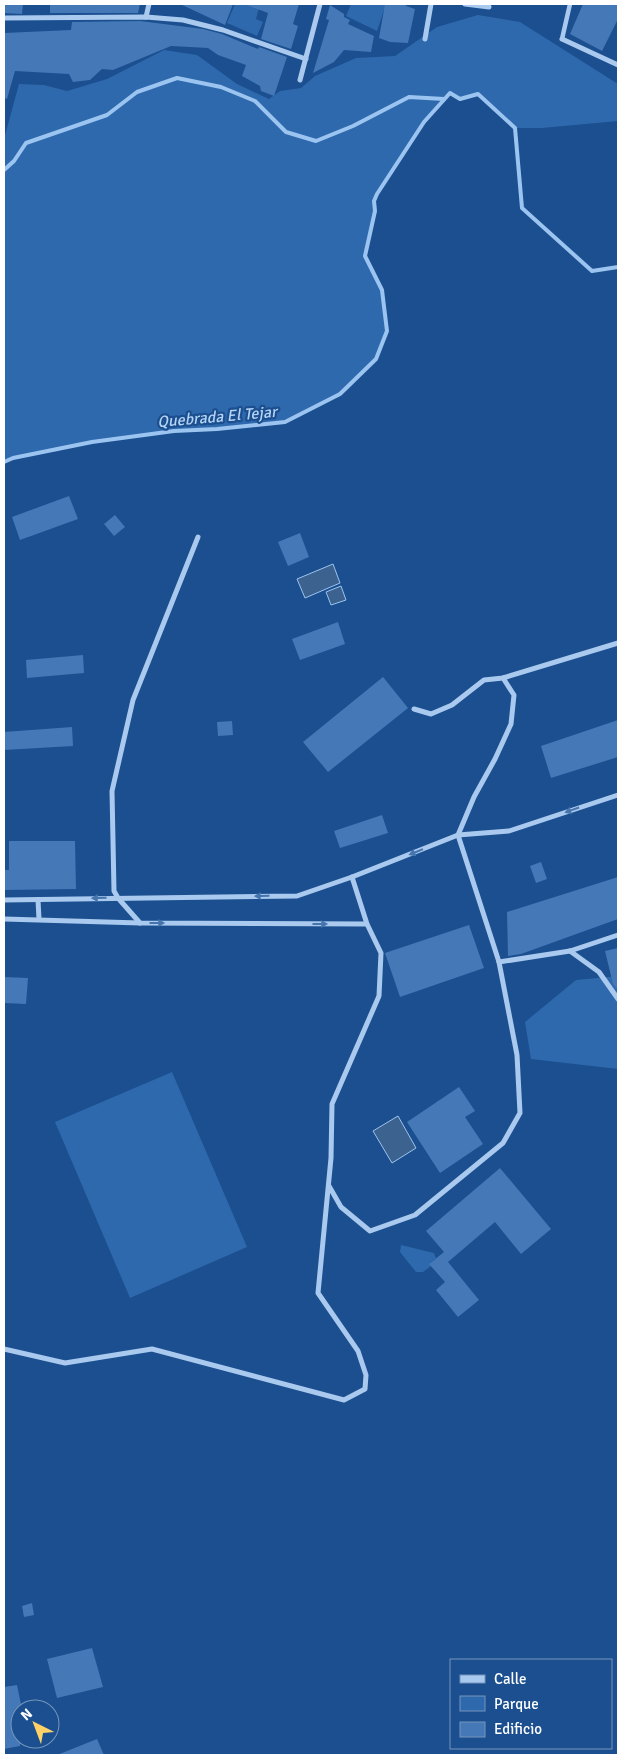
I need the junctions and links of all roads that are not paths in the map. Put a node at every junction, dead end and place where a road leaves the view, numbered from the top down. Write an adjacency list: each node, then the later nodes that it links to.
1 (149, 4): 7 (street)
2 (320, 4): 11 (street)
3 (431, 4): 9 (street)
4 (465, 4): 6 (street)
5 (570, 4): 10 (street)
6 (490, 7)
7 (146, 17): 8 (street); 11 (street)
8 (4, 18)
9 (425, 39)
10 (562, 39): 12 (street)
11 (306, 59): 13 (street)
12 (618, 64)
13 (300, 80)
14 (198, 537): 21 (street)
15 (618, 643): 16 (street)
16 (503, 678): 17 (street); 19 (street)
17 (414, 709)
18 (618, 795): 19 (street, one-way to 19)
19 (458, 835): 20 (street, one-way to 20); 30 (street)
20 (352, 877): 21 (street, one-way to 21); 27 (street)
21 (118, 898): 23 (street, one-way to 23); 26 (street)
22 (4, 900): 23 (street)
23 (38, 900): 25 (street)
24 (4, 919): 25 (street)
25 (39, 920): 26 (street)
26 (140, 923): 27 (street, one-way to 27)
27 (367, 924): 32 (street)
28 (618, 935): 29 (street)
29 (570, 952): 30 (street); 31 (street)
30 (498, 962): 32 (street)
31 (618, 999)
32 (328, 1186): 33 (street)
33 (4, 1349)

